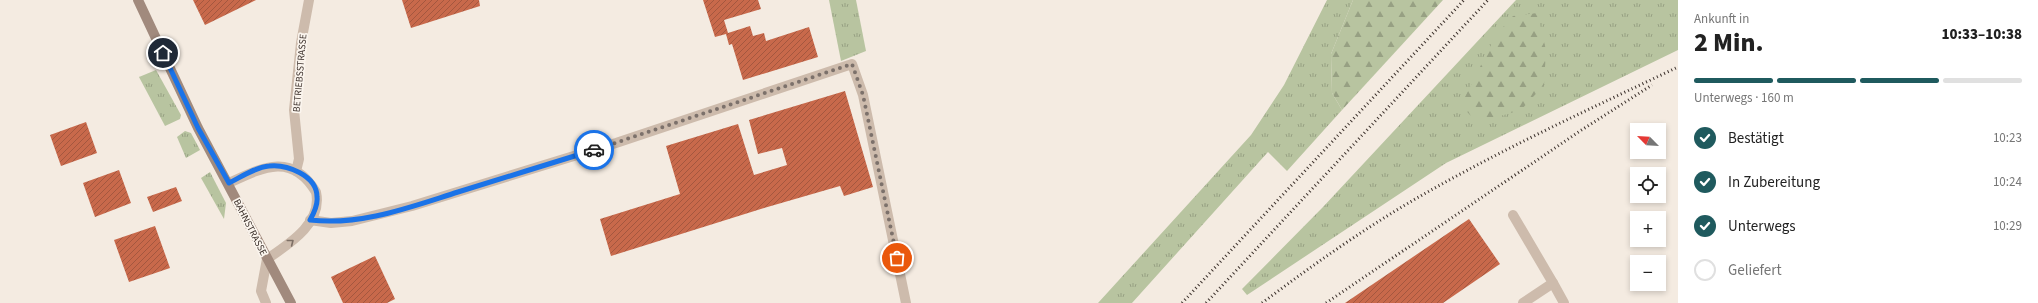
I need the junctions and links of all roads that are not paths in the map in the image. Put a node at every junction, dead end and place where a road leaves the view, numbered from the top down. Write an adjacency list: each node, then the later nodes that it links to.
1 (138, 0): 4 (main road, BAHNSTRASSE)
2 (310, 0): 3 (street, BETRIEBSSTRASSE)
3 (296, 171): 4 (street); 6 (street)
4 (229, 183): 7 (main road, BAHNSTRASSE)
5 (1513, 215): 8 (street)
6 (310, 220): 7 (street, one-way to 6); 11 (street)
7 (267, 259): 9 (street); 10 (main road, BAHNSTRASSE)
8 (1553, 283): 12 (street); 13 (street)
9 (266, 303)
10 (291, 303)
11 (906, 303)
12 (1523, 303)
13 (1564, 303)

